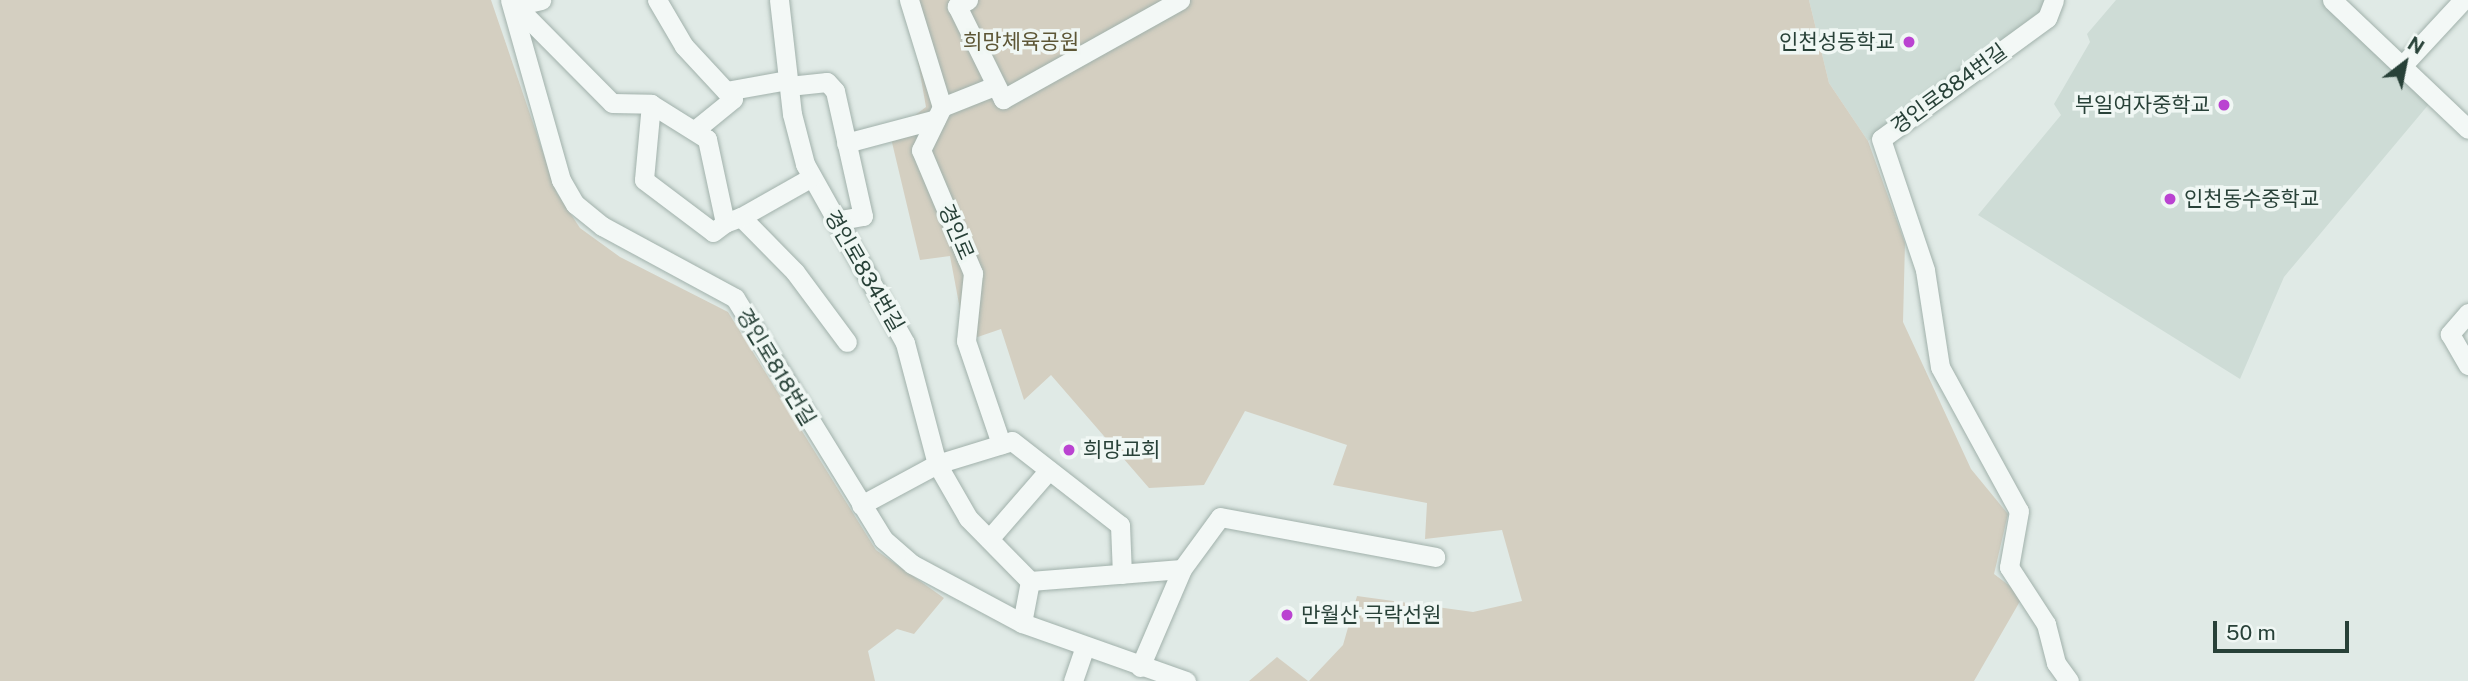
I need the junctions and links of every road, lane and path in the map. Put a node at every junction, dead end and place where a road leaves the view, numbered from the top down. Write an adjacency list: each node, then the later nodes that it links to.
1 (541, 0): 10 (street)
2 (657, 0): 14 (street)
3 (779, 0): 12 (street, 경인로834번길)
4 (909, 0): 16 (street)
5 (968, 0): 13 (street)
6 (1180, 0): 13 (street)
7 (2054, 0): 40 (street, 경인로884번길)
8 (2332, 0): 11 (street)
9 (2463, 0): 11 (street)
10 (513, 3): 15 (street); 29 (street, 경인로818번길)
11 (2402, 67): 17 (street)
12 (788, 83): 14 (street); 19 (street); 20 (street, 경인로834번길)
13 (992, 87): 16 (street)
14 (726, 91): 18 (street)
15 (652, 104): 18 (street); 21 (street)
16 (939, 113): 19 (street); 26 (street, 경인로)
17 (2468, 129)
18 (695, 130): 21 (street)
19 (846, 144): 22 (street)
20 (812, 177): 21 (street); 22 (street, 경인로834번길)
21 (733, 220): 24 (street)
22 (835, 221): 27 (street, 경인로834번길)
23 (2468, 313): 25 (street)
24 (847, 342)
25 (2468, 365)
26 (1001, 444): 27 (street); 28 (street)
27 (937, 464): 29 (street); 30 (street, 경인로834번길)
28 (1049, 470): 30 (street); 33 (street)
29 (861, 505): 35 (street, 경인로818번길)
30 (989, 539): 34 (street, 경인로834번길)
31 (1435, 557): 32 (street)
32 (1182, 569): 33 (street); 37 (street)
33 (1122, 574): 34 (street)
34 (1030, 581): 35 (street)
35 (1022, 623): 36 (street, 경인로818번길)
36 (1085, 646): 37 (street, 경인로818번길); 38 (street)
37 (1140, 667): 39 (street, 경인로818번길)
38 (1073, 681)
39 (1186, 681)
40 (2068, 681)

